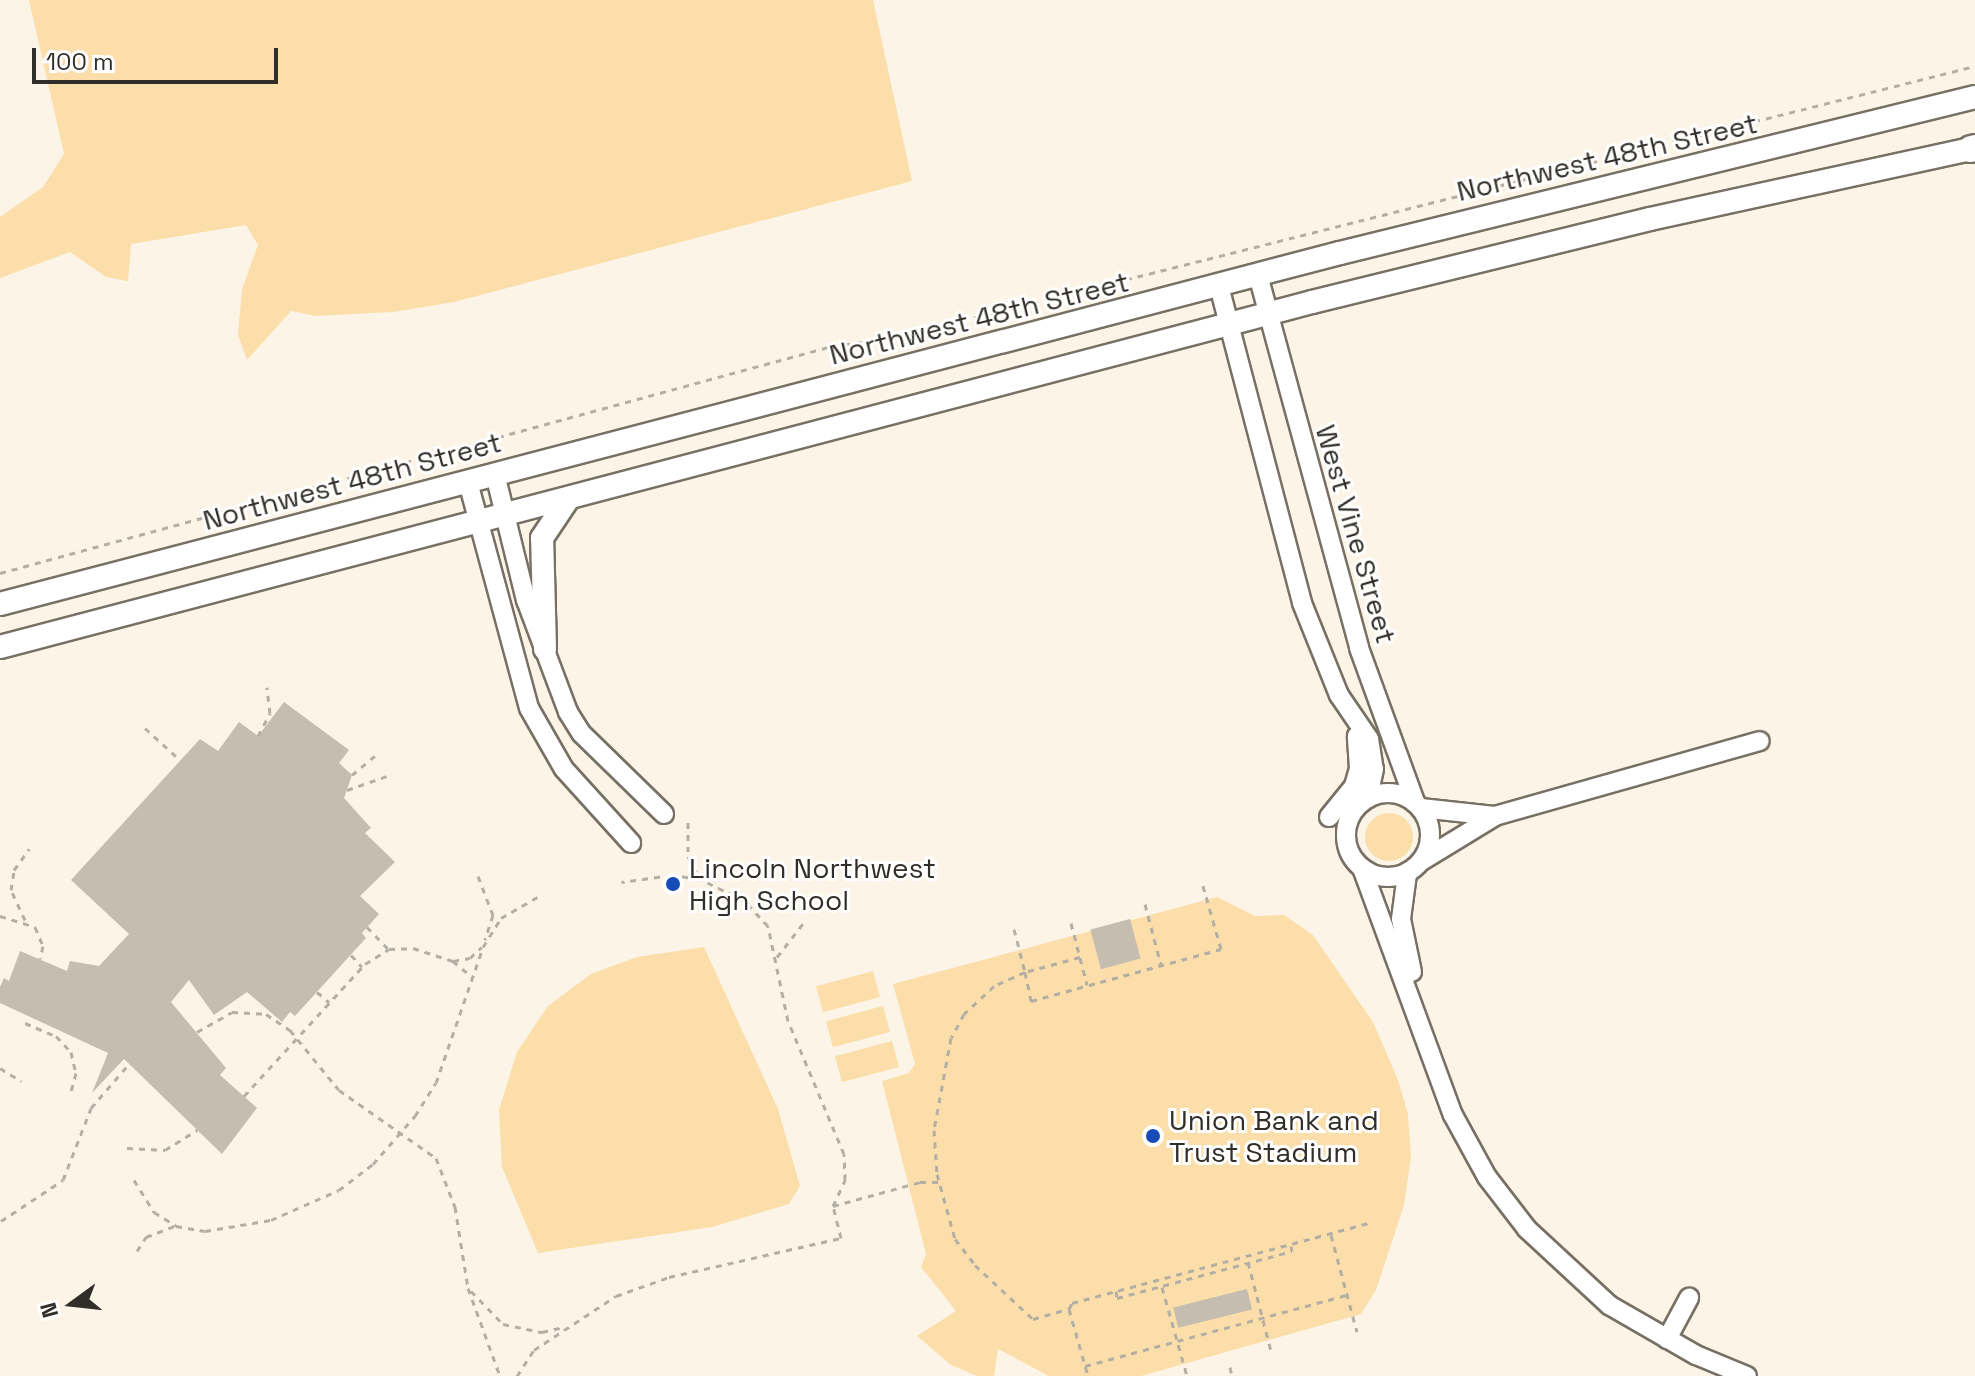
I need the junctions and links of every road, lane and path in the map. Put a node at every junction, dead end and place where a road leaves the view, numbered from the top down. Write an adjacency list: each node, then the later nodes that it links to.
1 (1975, 66): 13 (path)
2 (1975, 97): 4 (main road, Northwest 48th Street)
3 (1974, 148): 6 (main road)
4 (1258, 275): 5 (main road, Northwest 48th Street); 6 (street, West Vine Street)
5 (1219, 286): 7 (street); 8 (main road, Northwest 48th Street)
6 (1268, 315): 7 (main road); 28 (street, West Vine Street)
7 (1229, 325): 10 (main road); 18 (street)
8 (495, 474): 9 (main road, Northwest 48th Street); 11 (street)
9 (468, 482): 12 (street); 14 (main road, Northwest 48th Street)
10 (568, 499): 11 (main road); 16 (main road)
11 (504, 515): 12 (main road); 16 (street)
12 (477, 522): 15 (main road); 33 (street)
13 (0, 573)
14 (0, 604)
15 (0, 647)
16 (545, 649): 29 (street)
17 (267, 687): 20 (path)
18 (1351, 714): 27 (street); 31 (street)
19 (145, 728): 23 (path)
20 (258, 736)
21 (1760, 741): 30 (street)
22 (376, 755): 24 (path)
23 (180, 760)
24 (352, 775)
25 (387, 776): 26 (path)
26 (347, 790)
27 (1368, 798): 28 (street); 36 (street)
28 (1418, 805): 30 (street); 35 (street)
29 (664, 814)
30 (1495, 816): 35 (street)
31 (1329, 817)
32 (688, 822): 39 (path)
33 (631, 843)
34 (29, 849): 45 (path)
35 (1423, 860): 37 (street)
36 (1362, 868): 37 (street); 75 (street)
37 (1407, 874): 75 (street)
38 (478, 876): 50 (path)
39 (700, 879): 40 (path); 53 (path)
40 (621, 882)
41 (1203, 886): 57 (path)
42 (541, 895): 50 (path)
43 (1145, 904): 57 (path)
44 (0, 916): 45 (path)
45 (25, 920): 55 (path)
46 (805, 921): 53 (path)
47 (1071, 923): 54 (path)
48 (367, 927): 51 (path)
49 (1014, 929): 59 (path)
50 (483, 947): 56 (path); 60 (path)
51 (389, 950): 56 (path); 58 (path)
52 (351, 955): 58 (path)
53 (777, 957): 78 (path)
54 (1080, 957): 59 (path); 61 (path)
55 (40, 959)
56 (453, 961): 60 (path)
57 (1161, 965): 61 (path)
58 (362, 967): 63 (path)
59 (1025, 972): 61 (path); 77 (path)
60 (473, 978): 73 (path)
61 (1088, 986)
62 (317, 992): 63 (path)
63 (329, 1002): 66 (path)
64 (25, 1023): 70 (path)
65 (197, 1032): 66 (path)
66 (297, 1038): 71 (path); 73 (path)
67 (129, 1064): 79 (path)
68 (0, 1068): 69 (path)
69 (21, 1081)
70 (70, 1095)
71 (244, 1096)
72 (197, 1130): 74 (path)
73 (401, 1132): 81 (path); 87 (path)
74 (127, 1148)
75 (1487, 1177): 95 (street)
76 (134, 1180): 81 (path)
77 (939, 1182): 78 (path); 91 (path)
78 (833, 1206): 93 (path)
79 (1, 1221)
80 (1369, 1223): 82 (path)
81 (176, 1226): 84 (path)
82 (1331, 1234): 83 (path); 89 (path)
83 (1290, 1245): 85 (path); 88 (path)
84 (137, 1251)
85 (1248, 1262): 86 (path); 92 (path)
86 (1162, 1286): 88 (path); 96 (path)
87 (468, 1288): 93 (path); 100 (path)
88 (1116, 1291): 91 (path)
89 (1347, 1295): 92 (path); 94 (path)
90 (1689, 1298): 95 (street)
91 (1069, 1309): 98 (path)
92 (1263, 1318): 96 (path); 97 (path)
93 (567, 1327): 101 (path)
94 (1357, 1332)
95 (1667, 1339): 105 (street)
96 (1176, 1340): 98 (path); 103 (path)
97 (1272, 1355)
98 (1085, 1366): 102 (path)
99 (1230, 1367): 104 (path)
100 (500, 1376)
101 (517, 1376)
102 (1088, 1376)
103 (1187, 1376)
104 (1232, 1376)
105 (1747, 1376)

